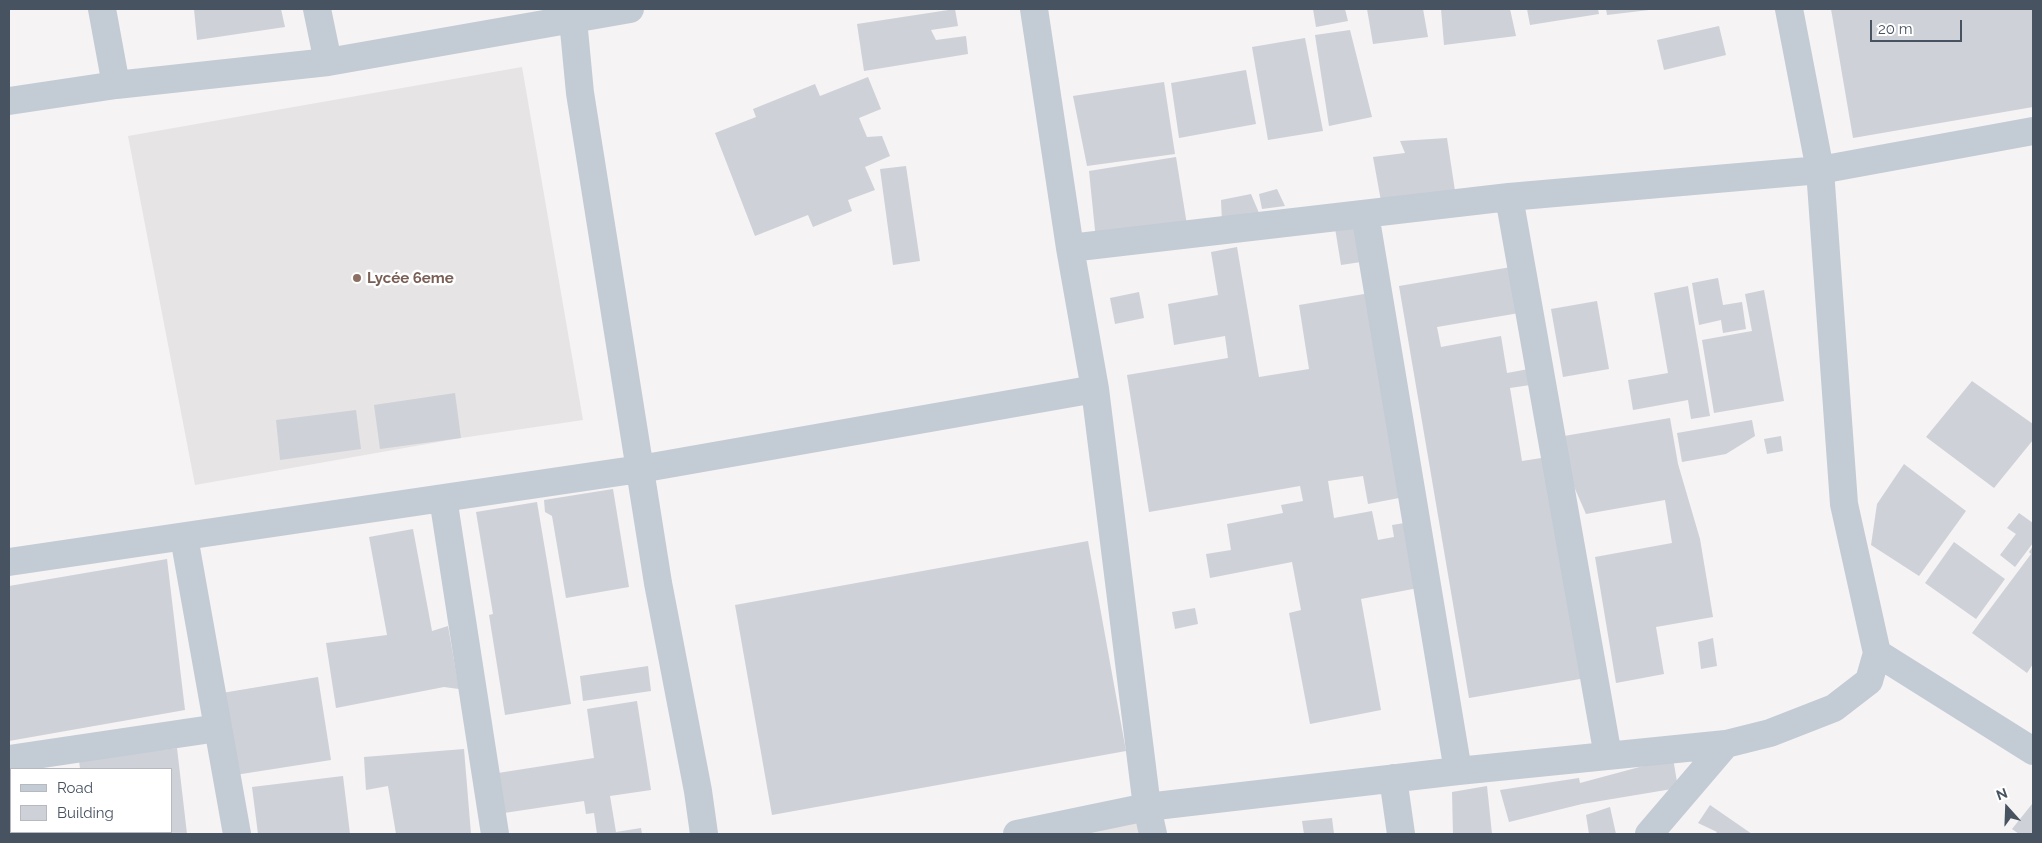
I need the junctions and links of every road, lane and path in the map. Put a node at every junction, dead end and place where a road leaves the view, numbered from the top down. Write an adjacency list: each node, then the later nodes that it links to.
1 (102, 9): 8 (street)
2 (317, 9): 7 (street)
3 (630, 9): 6 (street)
4 (1034, 9): 14 (street)
5 (1789, 9): 11 (street)
6 (572, 14): 7 (street); 16 (street)
7 (328, 62): 8 (street)
8 (116, 85): 9 (street)
9 (9, 101)
10 (2033, 131): 11 (street)
11 (1820, 170): 12 (street); 20 (street)
12 (1509, 197): 13 (street); 24 (street)
13 (1365, 214): 14 (street); 26 (street)
14 (1070, 248): 15 (street)
15 (1095, 389): 16 (street); 28 (street)
16 (640, 468): 17 (street); 31 (street)
17 (443, 498): 18 (street); 30 (street)
18 (184, 537): 19 (street); 21 (street)
19 (9, 562)
20 (1877, 653): 22 (street); 23 (street)
21 (218, 728): 25 (street); 29 (street)
22 (1726, 744): 24 (street); 35 (street)
23 (2033, 751)
24 (1608, 756): 26 (street)
25 (9, 759)
26 (1458, 771): 27 (street)
27 (1393, 778): 28 (street); 34 (street)
28 (1147, 807): 32 (street); 33 (street)
29 (237, 834)
30 (495, 834)
31 (704, 834)
32 (1018, 834)
33 (1153, 834)
34 (1400, 834)
35 (1649, 834)

